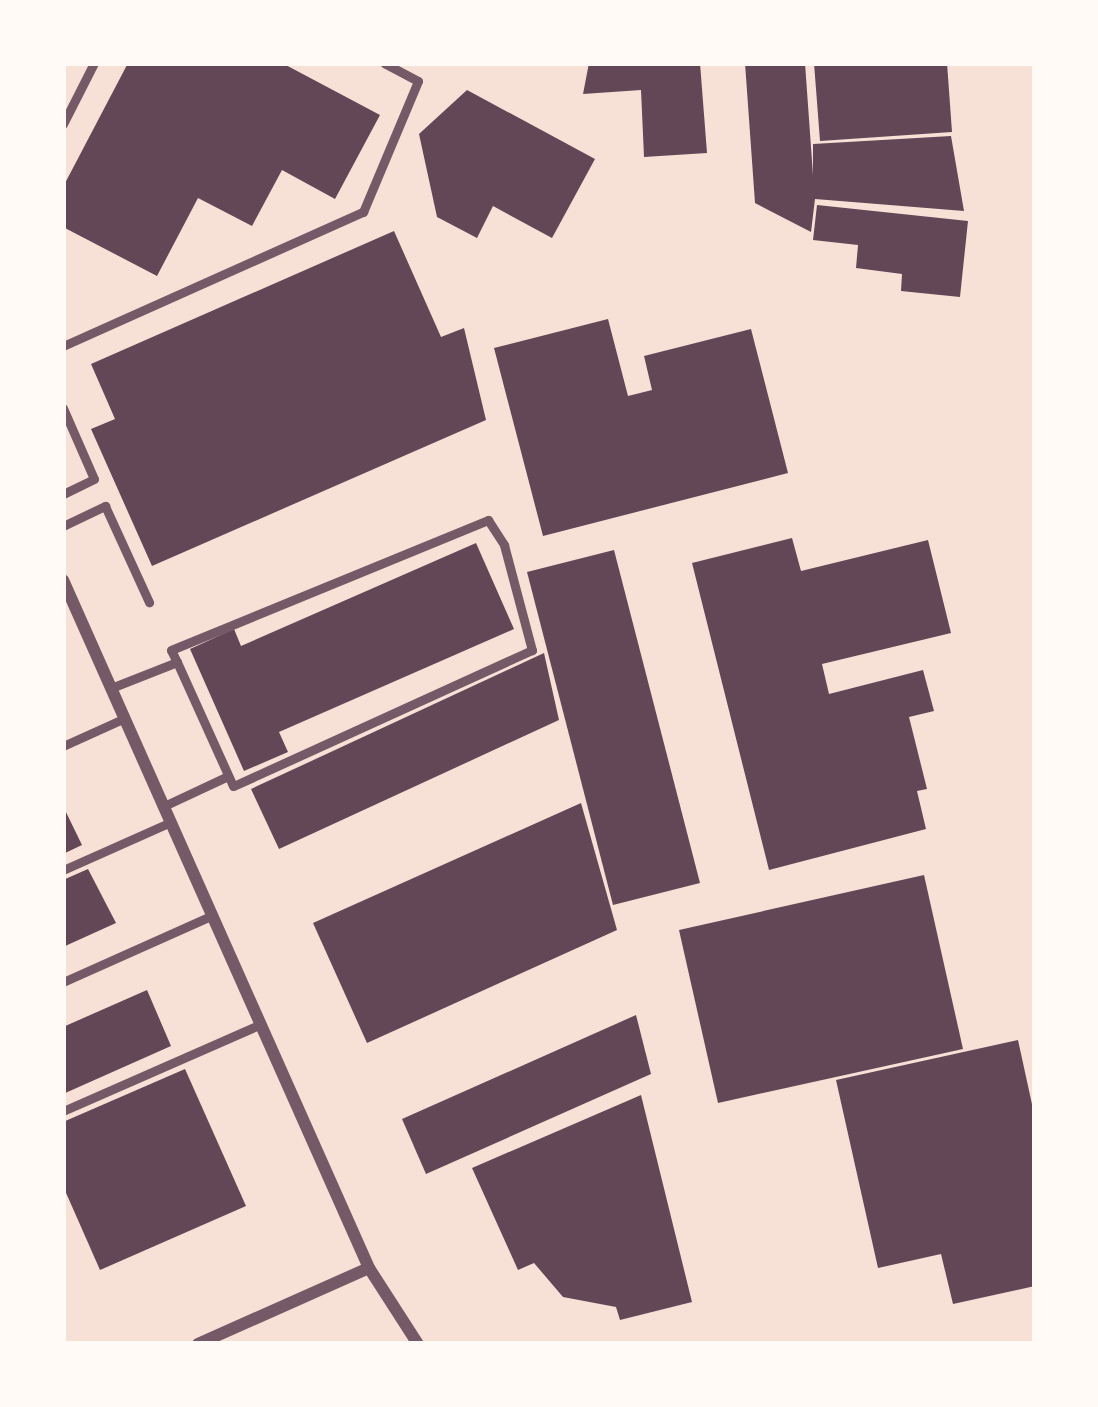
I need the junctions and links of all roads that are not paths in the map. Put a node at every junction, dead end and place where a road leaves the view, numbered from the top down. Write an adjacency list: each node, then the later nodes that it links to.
1 (94, 63): 3 (lane)
2 (384, 63): 4 (lane)
3 (63, 124)
4 (63, 346)
5 (63, 409): 6 (lane)
6 (63, 494)
7 (63, 526): 9 (lane)
8 (63, 580): 11 (street)
9 (148, 602)
10 (176, 662): 11 (lane); 14 (lane); 14 (lane)
11 (111, 688): 12 (street)
12 (124, 718): 13 (lane); 15 (street)
13 (63, 746)
14 (228, 776): 15 (lane)
15 (164, 806): 16 (street)
16 (171, 822): 17 (lane); 18 (street)
17 (63, 870)
18 (213, 915): 19 (lane); 20 (street)
19 (63, 982)
20 (261, 1024): 21 (lane); 22 (street)
21 (63, 1111)
22 (369, 1268): 23 (street); 24 (street)
23 (197, 1344)
24 (418, 1344)

